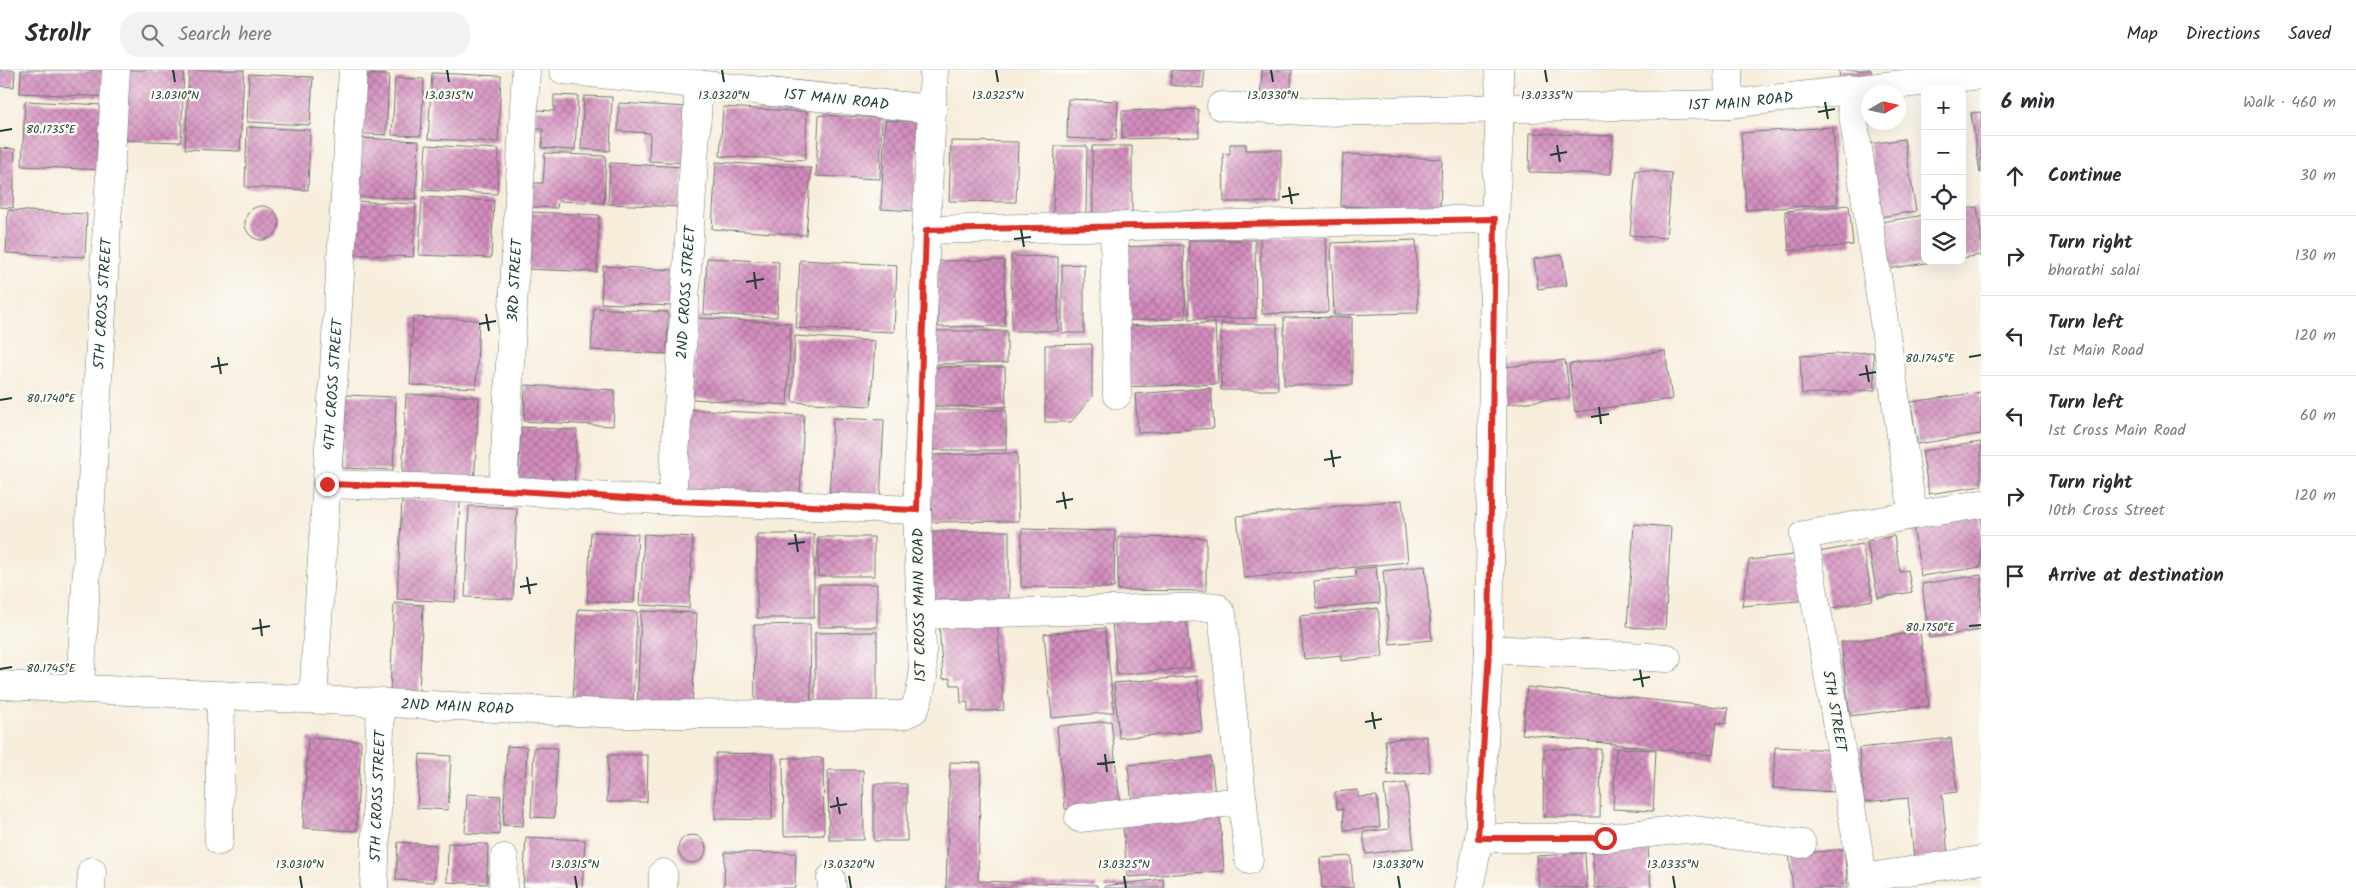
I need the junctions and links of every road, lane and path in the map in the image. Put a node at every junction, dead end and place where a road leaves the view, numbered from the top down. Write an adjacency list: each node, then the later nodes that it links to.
1 (116, 70): 29 (street, 5TH CROSS STREET)
2 (353, 70): 19 (street, 4TH CROSS STREET)
3 (526, 70): 20 (street, 3RD STREET)
4 (563, 70): 9 (street, 1ST MAIN ROAD)
5 (934, 70): 14 (street, 1ST CROSS MAIN ROAD)
6 (1499, 70): 13 (street)
7 (1728, 70): 11 (street)
8 (1981, 75): 10 (street, 1ST MAIN ROAD)
9 (699, 84): 14 (street, 1ST MAIN ROAD); 21 (street, 2ND CROSS STREET)
10 (1849, 89): 11 (street, 1ST MAIN ROAD); 24 (street)
11 (1729, 104): 13 (street, 1ST MAIN ROAD)
12 (1221, 106): 13 (street, 1ST MAIN ROAD)
13 (1500, 107): 15 (street)
14 (932, 109): 17 (street, 1ST CROSS MAIN ROAD)
15 (1495, 219): 16 (street); 26 (street)
16 (1114, 226): 17 (street); 18 (street)
17 (926, 230): 23 (street, 1ST CROSS MAIN ROAD)
18 (1117, 395)
19 (327, 484): 20 (street); 31 (street, 4TH CROSS STREET)
20 (503, 490): 21 (street)
21 (672, 501): 23 (street)
22 (1981, 504): 24 (street)
23 (917, 510): 25 (street, 1ST CROSS MAIN ROAD)
24 (1913, 515): 42 (street, 5TH STREET)
25 (921, 615): 33 (street, 1ST CROSS MAIN ROAD); 34 (street)
26 (1489, 649): 27 (street); 36 (street)
27 (1668, 658)
28 (0, 685): 29 (street, 2ND MAIN ROAD)
29 (80, 688): 30 (street, 2ND MAIN ROAD)
30 (220, 695): 31 (street, 2ND MAIN ROAD); 37 (street)
31 (313, 699): 32 (street, 2ND MAIN ROAD)
32 (381, 702): 33 (street, 2ND MAIN ROAD); 43 (street, 5TH CROSS STREET)
33 (914, 710)
34 (1243, 801): 35 (street); 40 (street)
35 (1079, 818)
36 (1478, 838): 38 (street); 45 (street)
37 (219, 840)
38 (1802, 844)
39 (504, 858): 44 (street)
40 (1249, 860)
41 (1981, 860): 42 (street)
42 (1864, 883)
43 (374, 888)
44 (503, 888)
45 (1469, 888)

